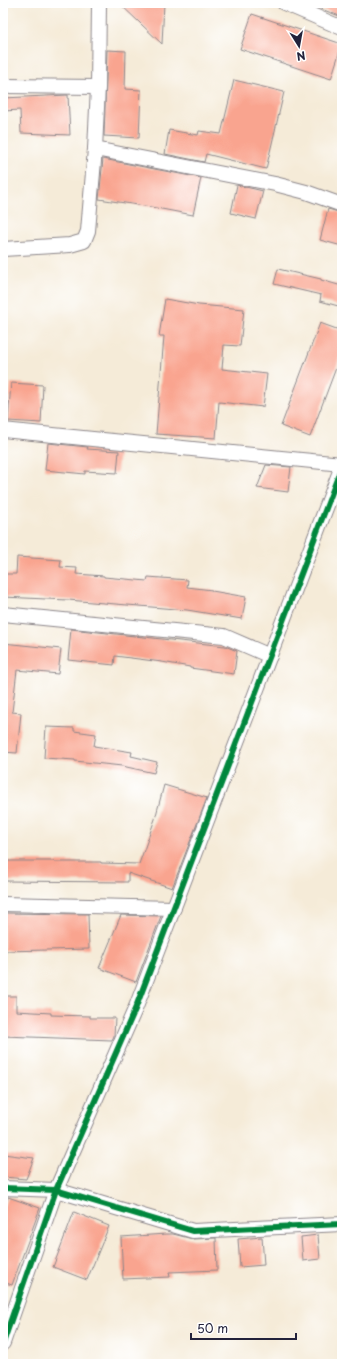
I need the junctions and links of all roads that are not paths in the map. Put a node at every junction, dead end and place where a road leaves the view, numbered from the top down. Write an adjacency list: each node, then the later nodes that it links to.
1 (99, 3): 5 (street)
2 (284, 3): 3 (street)
3 (342, 28)
4 (3, 86): 5 (street)
5 (98, 86): 6 (street)
6 (95, 149): 7 (street); 8 (street)
7 (342, 205)
8 (3, 249)
9 (3, 430): 10 (street)
10 (342, 465): 12 (street)
11 (3, 614): 12 (street)
12 (270, 656): 14 (street)
13 (3, 904): 14 (street)
14 (174, 908): 16 (street)
15 (3, 1188): 16 (street)
16 (56, 1190): 17 (street); 18 (street)
17 (342, 1224)
18 (3, 1343)

